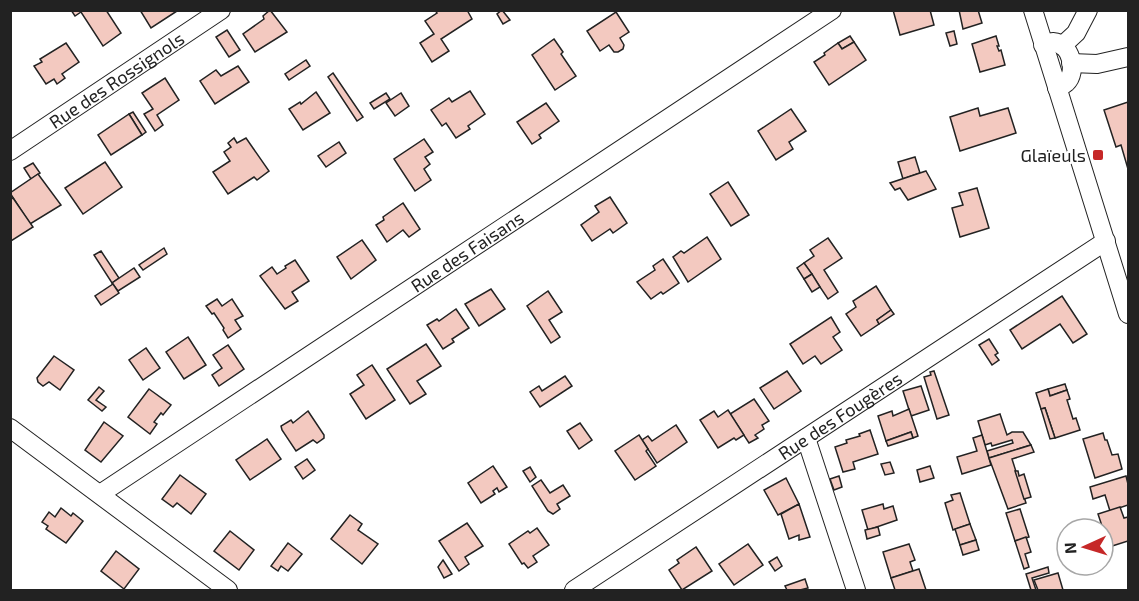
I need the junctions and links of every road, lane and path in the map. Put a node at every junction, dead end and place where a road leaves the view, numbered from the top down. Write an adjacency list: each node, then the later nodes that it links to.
1 (221, 10): 10 (street, Rue des Rossignols)
2 (832, 10): 15 (street, Rue des Faisans)
3 (1033, 10): 5 (street)
4 (1088, 10): 6 (street)
5 (1043, 45): 6 (street); 9 (street)
6 (1062, 46): 8 (street)
7 (1128, 57): 8 (street)
8 (1071, 63): 9 (street)
9 (1057, 88): 11 (street)
10 (10, 151)
11 (1106, 241): 12 (street); 14 (street, Rue des Fougères)
12 (1128, 314)
13 (10, 428): 15 (street)
14 (806, 438): 17 (street, Rue des Fougères); 18 (street)
15 (100, 494): 16 (street)
16 (228, 591)
17 (574, 591)
18 (856, 591)

